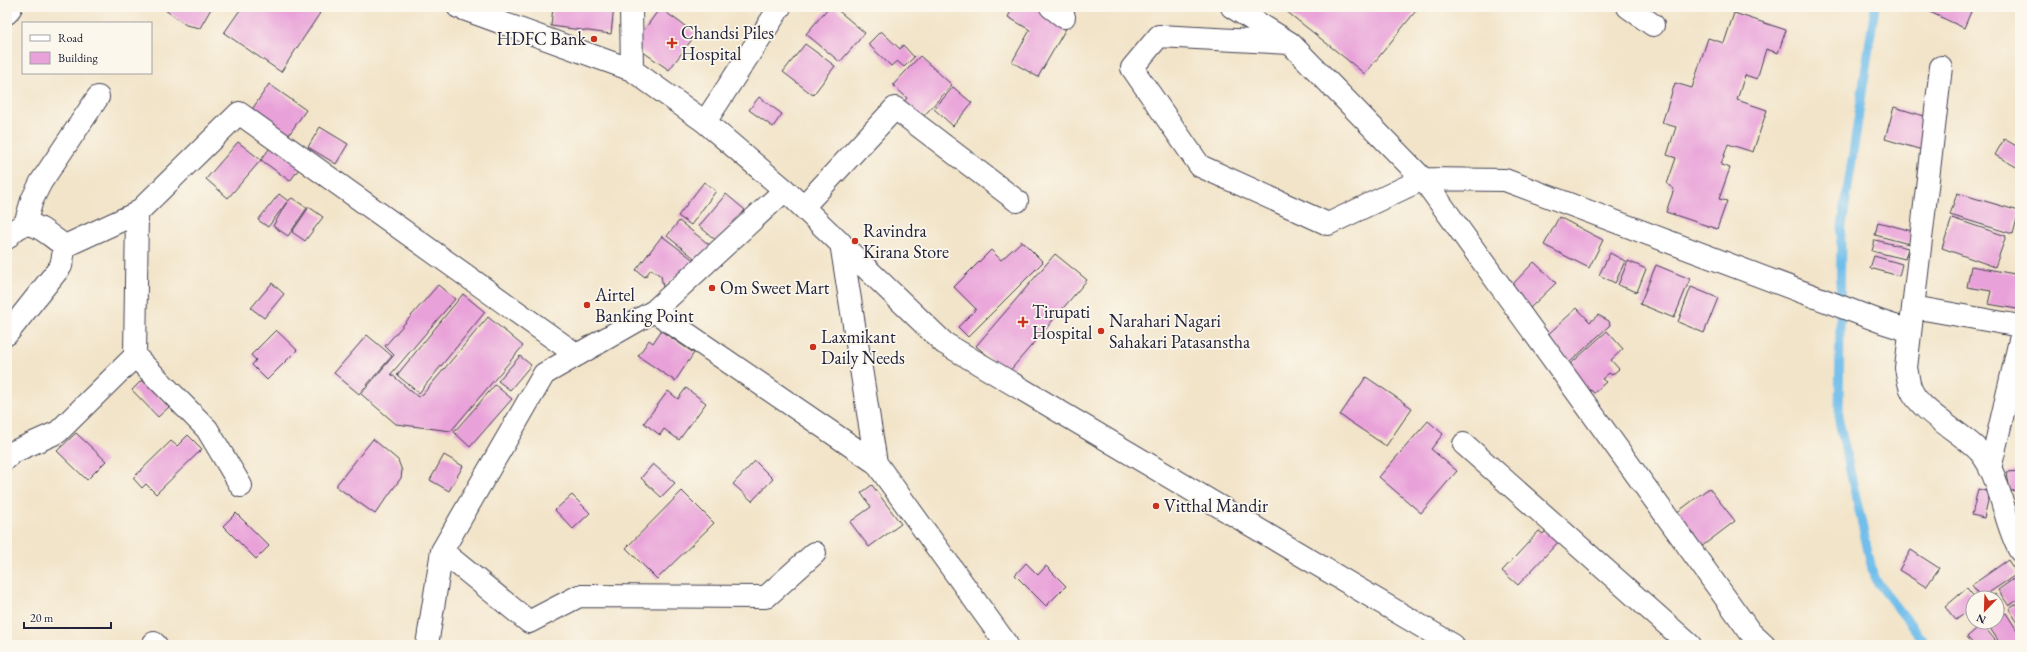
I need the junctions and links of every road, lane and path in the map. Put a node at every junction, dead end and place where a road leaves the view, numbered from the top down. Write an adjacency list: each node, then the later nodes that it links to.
1 (11, 7): 7 (street)
2 (458, 7): 11 (street)
3 (631, 7): 11 (street)
4 (780, 7): 13 (street)
5 (1232, 7): 9 (street)
6 (1628, 7): 8 (street)
7 (7, 13)
8 (1653, 25)
9 (1290, 43): 14 (street); 14 (street)
10 (1941, 67): 23 (street)
11 (632, 70): 13 (street)
12 (98, 97): 19 (street)
13 (705, 122): 15 (street)
14 (1422, 179): 26 (street); 43 (street)
15 (785, 190): 17 (street); 24 (street)
16 (1017, 201): 17 (street)
17 (803, 207): 21 (street)
18 (137, 213): 22 (street); 29 (street); 30 (street)
19 (25, 224): 20 (street); 22 (street)
20 (7, 238)
21 (841, 243): 33 (street); 41 (street)
22 (65, 246): 27 (street)
23 (1913, 307): 25 (street); 26 (street)
24 (654, 311): 29 (street); 33 (street)
25 (2020, 326)
26 (1910, 331): 34 (street)
27 (7, 334)
28 (2020, 340): 34 (street)
29 (577, 355): 37 (street)
30 (135, 356): 32 (street); 35 (street)
31 (1464, 444): 42 (street)
32 (9, 453)
33 (876, 463): 40 (street)
34 (1990, 469): 36 (street)
35 (241, 486)
36 (2020, 550)
37 (442, 551): 38 (street); 39 (street)
38 (815, 553)
39 (427, 645)
40 (1007, 645)
41 (1453, 645)
42 (1690, 645)
43 (1764, 645)

